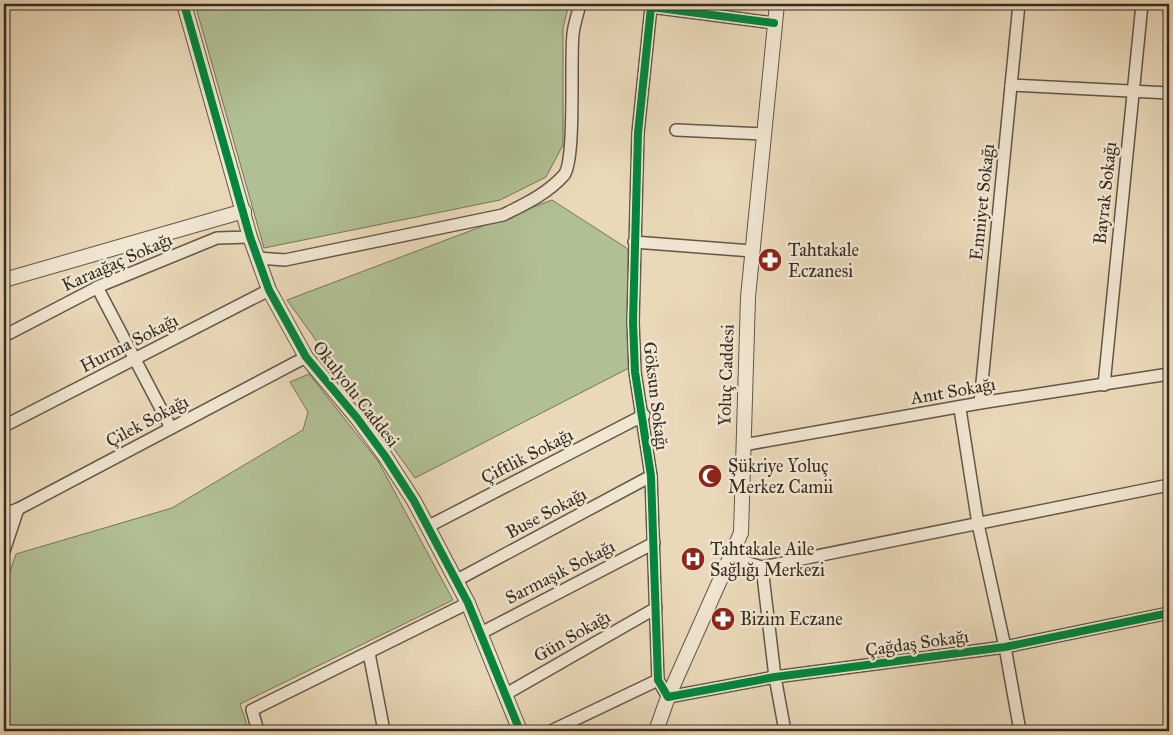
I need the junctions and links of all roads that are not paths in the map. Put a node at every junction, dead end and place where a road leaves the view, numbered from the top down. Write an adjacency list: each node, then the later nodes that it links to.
1 (184, 4): 12 (street, Okulyolu Caddesi)
2 (580, 4): 16 (street)
3 (776, 4): 6 (street, Yoluç Caddesi)
4 (1019, 4): 7 (street, Emniyet Sokağı)
5 (1142, 4): 8 (street, Bayrak Sokağı)
6 (774, 23): 11 (street, Yoluç Caddesi); 14 (street, Göksun Sokağı)
7 (1011, 85): 8 (street); 25 (street, Emniyet Sokağı)
8 (1133, 91): 9 (street); 24 (street, Bayrak Sokağı)
9 (1169, 93)
10 (676, 130): 11 (street)
11 (764, 134): 15 (street, Yoluç Caddesi)
12 (244, 212): 13 (street, Okulyolu Caddesi); 17 (street)
13 (250, 237): 16 (street, Okulyolu Caddesi); 18 (street, Karaağaç Sokağı)
14 (634, 242): 15 (street); 27 (street, Göksun Sokağı)
15 (752, 251): 30 (street, Yoluç Caddesi)
16 (258, 258): 19 (street, Okulyolu Caddesi)
17 (4, 280)
18 (97, 287): 20 (street, Karaağaç Sokağı); 22 (street)
19 (269, 290): 21 (street, Okulyolu Caddesi); 22 (street, Hurma Sokağı)
20 (4, 336)
21 (306, 357): 29 (street, Çilek Sokağı); 36 (street, Okulyolu Caddesi)
22 (135, 359): 28 (street, Hurma Sokağı); 29 (street)
23 (1169, 374): 24 (street, Anıt Sokağı)
24 (1104, 385): 25 (street, Anıt Sokağı)
25 (980, 403): 26 (street, Anıt Sokağı)
26 (960, 409): 30 (street, Anıt Sokağı); 35 (street)
27 (644, 415): 31 (street, Göksun Sokağı); 36 (street, Çiftlik Sokağı)
28 (4, 426)
29 (171, 428): 33 (street, Çilek Sokağı)
30 (743, 444): 39 (street, Yoluç Caddesi)
31 (651, 476): 37 (street, Göksun Sokağı); 41 (street, Buse Sokağı)
32 (1169, 485): 35 (street)
33 (18, 509): 34 (street, Çilek Sokağı); 38 (street)
34 (4, 514)
35 (978, 524): 40 (street); 46 (street)
36 (427, 527): 41 (street, Okulyolu Caddesi)
37 (654, 543): 43 (street, Göksun Sokağı); 45 (street, Sarmaşık Sokağı)
38 (4, 551)
39 (731, 558): 40 (street); 51 (street, Yoluç Caddesi)
40 (762, 566): 48 (street)
41 (457, 580): 42 (street, Okulyolu Caddesi)
42 (468, 603): 45 (street, Okulyolu Caddesi); 47 (street)
43 (656, 608): 49 (street, Göksun Sokağı); 50 (street, Gün Sokağı)
44 (1169, 612): 46 (street, Çağdaş Sokağı)
45 (481, 633): 50 (street, Okulyolu Caddesi)
46 (1005, 647): 48 (street, Çağdaş Sokağı); 58 (street)
47 (369, 653): 52 (street); 53 (street)
48 (775, 678): 51 (street, Çağdaş Sokağı); 57 (street)
49 (658, 680): 51 (street, Göksun Sokağı); 55 (street)
50 (506, 694): 54 (street, Okulyolu Caddesi)
51 (668, 697): 56 (street, Yoluç Caddesi)
52 (258, 731)
53 (384, 731)
54 (520, 731)
55 (551, 731)
56 (656, 731)
57 (785, 731)
58 (1020, 731)

